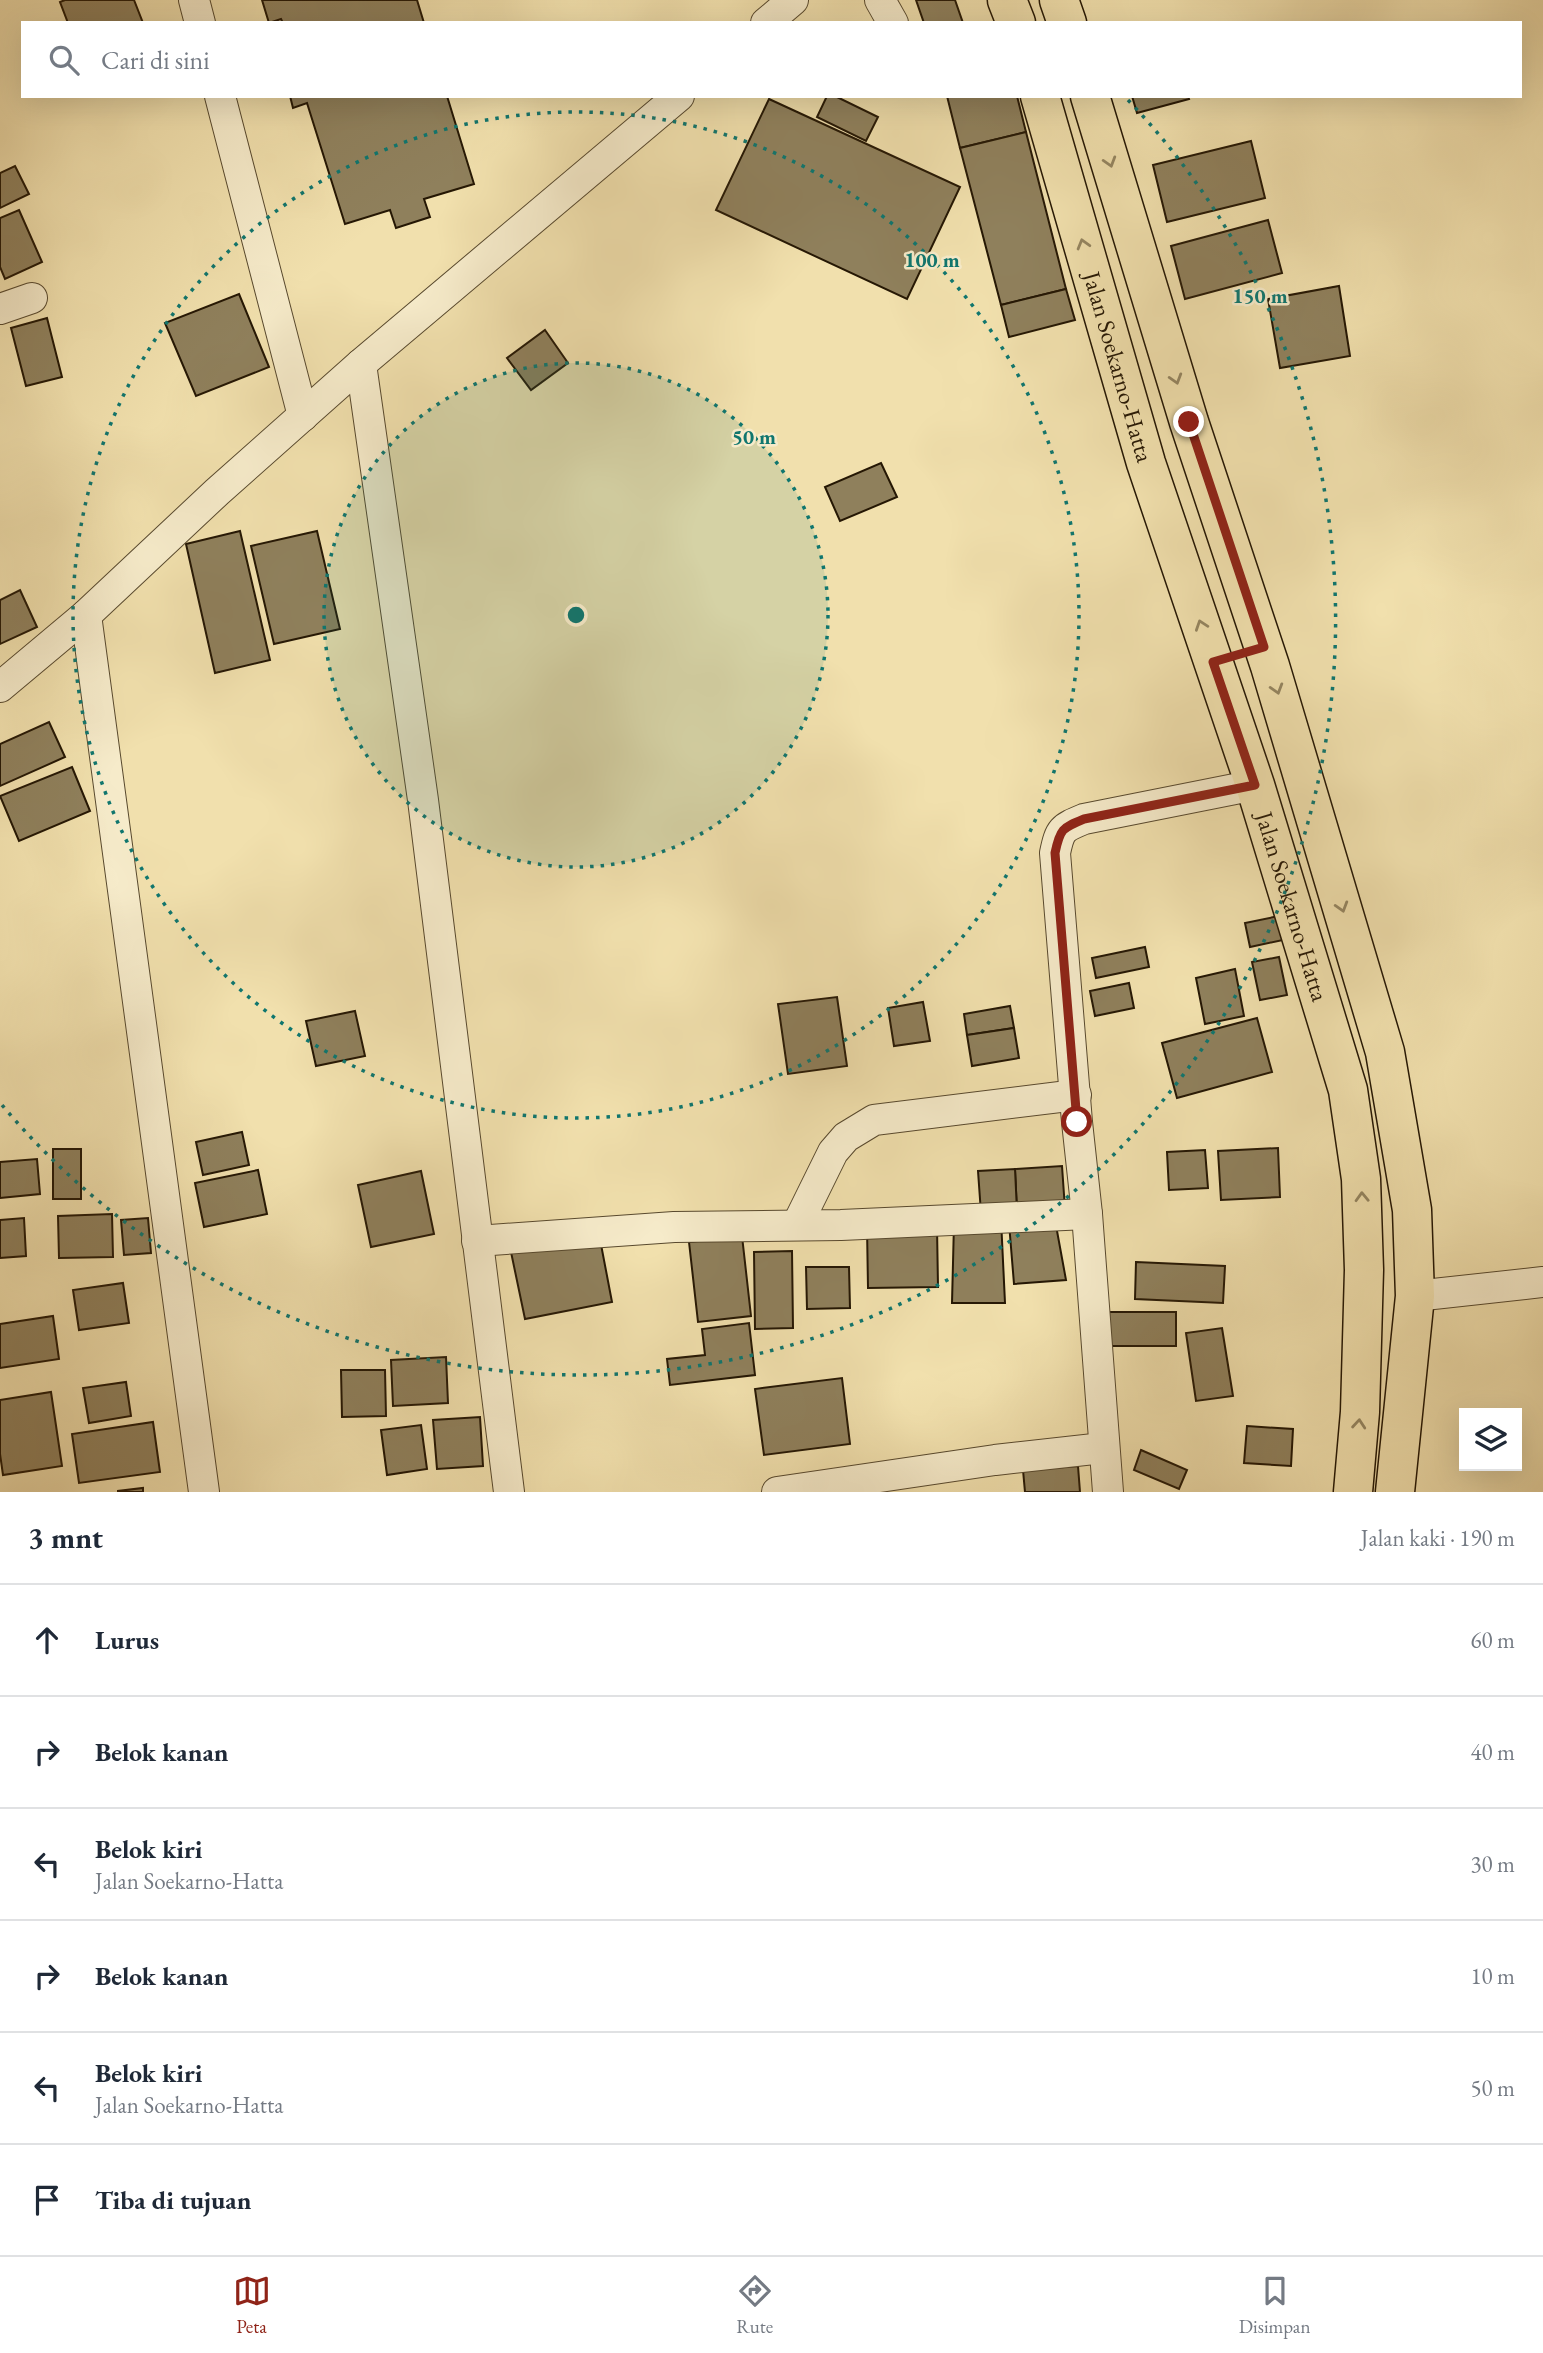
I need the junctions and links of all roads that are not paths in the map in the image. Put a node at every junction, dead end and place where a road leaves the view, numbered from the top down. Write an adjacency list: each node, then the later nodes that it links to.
1 (194, 0): 6 (street)
2 (793, 0): 7 (street)
3 (880, 0): 8 (street)
4 (1007, 0): 9 (main road)
5 (1059, 0): 10 (main road)
6 (199, 21)
7 (768, 21)
8 (892, 21)
9 (1015, 21)
10 (1067, 21)
11 (221, 98): 18 (street)
12 (677, 98): 17 (street)
13 (1041, 98): 21 (main road, Jalan Soekarno-Hatta, one-way to 13)
14 (1091, 98): 20 (main road, Jalan Soekarno-Hatta, one-way to 20)
15 (32, 298): 16 (street)
16 (0, 309)
17 (362, 364): 18 (street); 27 (street)
18 (303, 416): 19 (street)
19 (86, 615): 22 (street); 31 (street)
20 (1264, 647): 21 (main road); 29 (main road, Jalan Soekarno-Hatta, one-way to 29)
21 (1213, 662): 23 (main road, Jalan Soekarno-Hatta)
22 (0, 687)
23 (1255, 785): 24 (street); 35 (main road, Jalan Soekarno-Hatta, one-way to 23)
24 (1076, 1095): 25 (street); 26 (street)
25 (1087, 1214): 26 (street); 30 (street)
26 (797, 1225): 27 (street)
27 (477, 1241): 32 (street)
28 (1543, 1282): 29 (street)
29 (1415, 1296): 36 (main road, Jalan Soekarno-Hatta)
30 (1103, 1448): 33 (street); 34 (street)
31 (204, 1492)
32 (509, 1492)
33 (777, 1492)
34 (1108, 1492)
35 (1353, 1492)
36 (1395, 1492)

